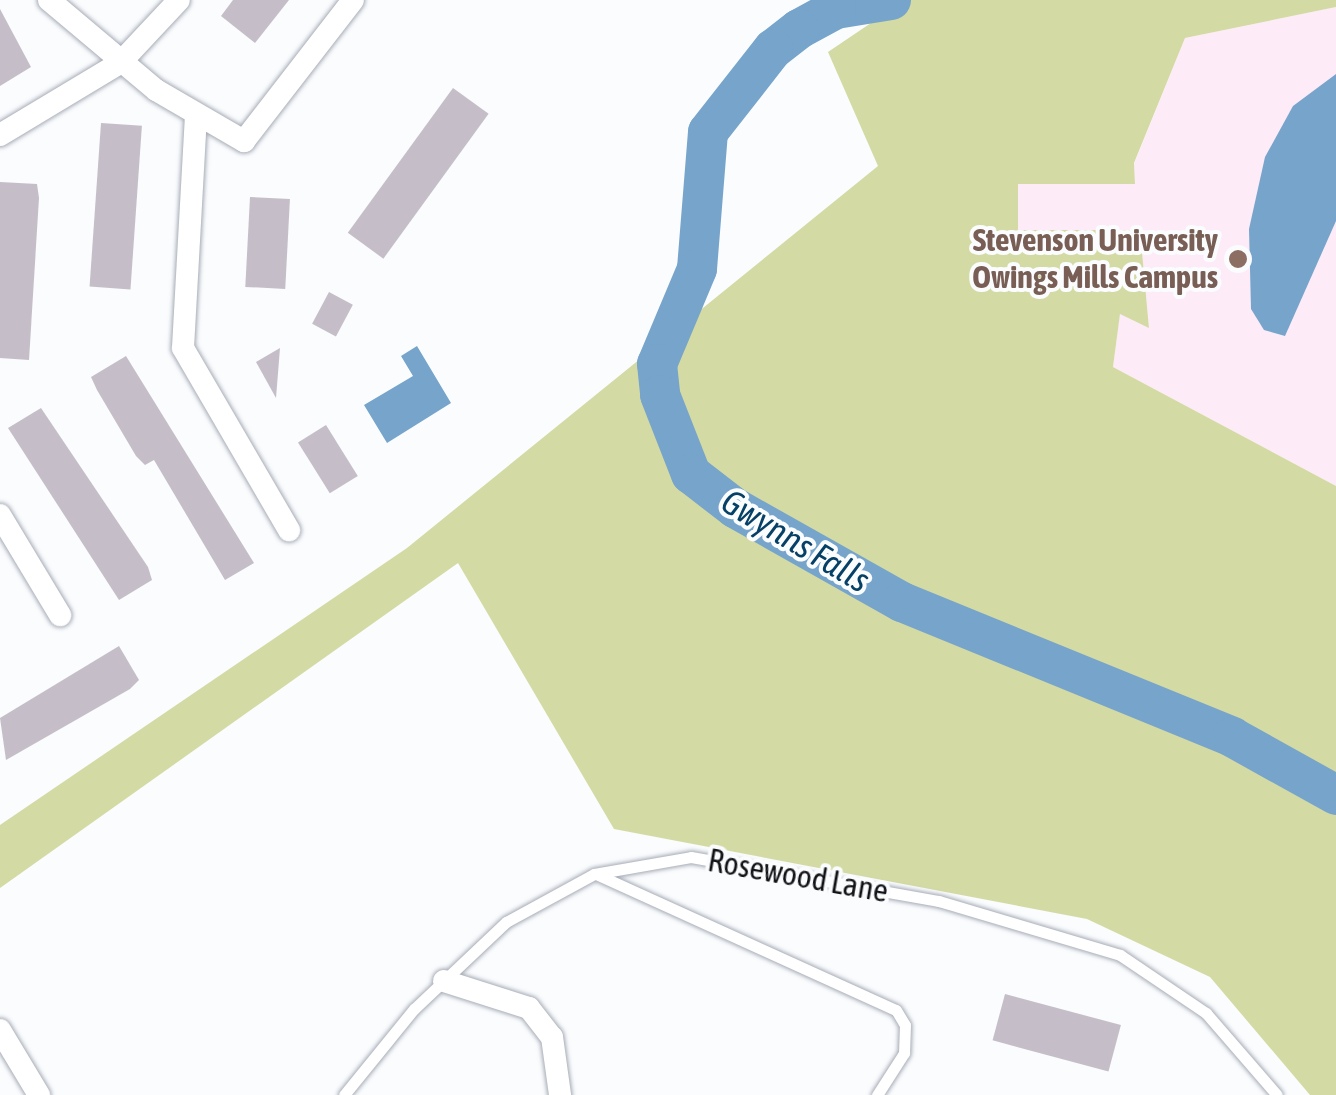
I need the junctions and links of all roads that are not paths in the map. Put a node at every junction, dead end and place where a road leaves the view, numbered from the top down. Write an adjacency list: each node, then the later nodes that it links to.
1 (49, 0): 4 (street)
2 (179, 0): 4 (street)
3 (354, 0): 5 (street)
4 (120, 63): 5 (street); 6 (street)
5 (196, 115): 8 (street)
6 (0, 135)
7 (0, 515): 9 (street)
8 (289, 530)
9 (60, 615)
10 (594, 874): 11 (lane, Rosewood Lane); 16 (lane); 17 (lane, Rosewood Lane)
11 (444, 981): 14 (lane, Rosewood Lane); 15 (street)
12 (0, 1030): 13 (street)
13 (39, 1095)
14 (344, 1095)
15 (560, 1095)
16 (877, 1095)
17 (1277, 1095)

